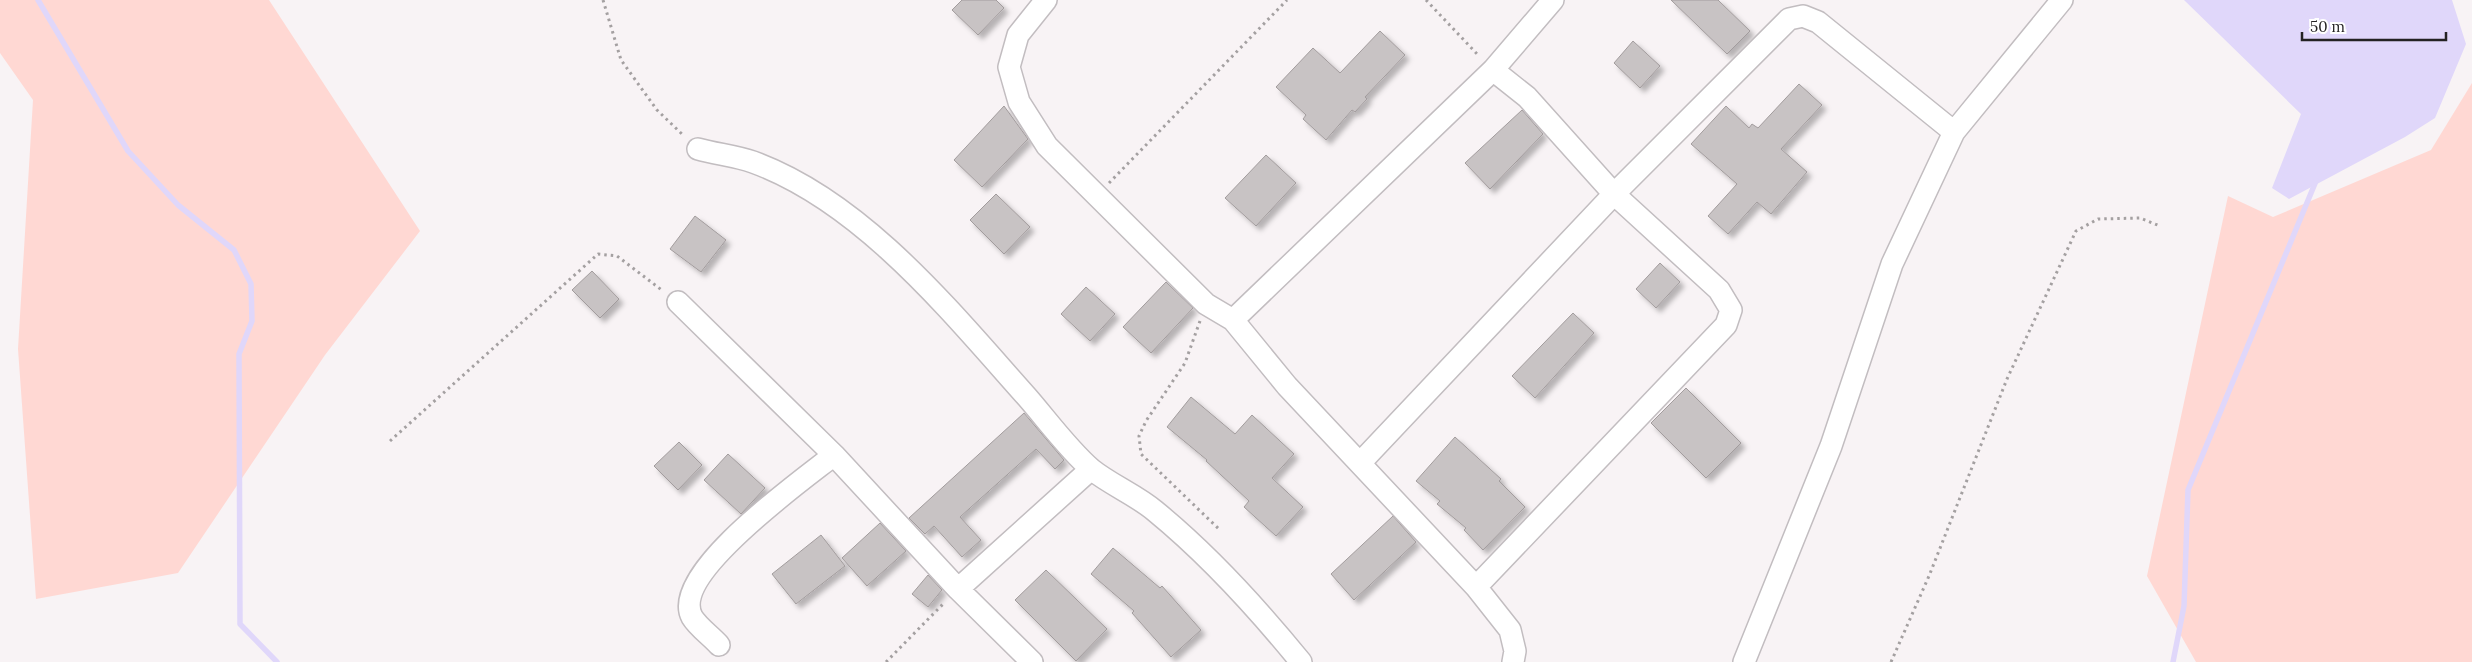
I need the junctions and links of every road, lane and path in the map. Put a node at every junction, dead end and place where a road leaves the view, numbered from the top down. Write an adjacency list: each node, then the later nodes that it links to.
1 (603, 0): 9 (path)
2 (1046, 0): 11 (street)
3 (1287, 0): 11 (path)
4 (1426, 0): 7 (path)
5 (1553, 0): 7 (street)
6 (2062, 0): 8 (street)
7 (1493, 70): 10 (street); 15 (street)
8 (1954, 132): 10 (street); 28 (street)
9 (698, 150): 19 (street)
10 (1614, 194): 18 (street); 21 (street)
11 (1096, 196): 14 (street)
12 (2160, 226): 29 (path)
13 (678, 302): 16 (path); 17 (street)
14 (1206, 304): 15 (street); 20 (path)
15 (1233, 320): 18 (street)
16 (390, 441)
17 (834, 455): 22 (street); 23 (street)
18 (1361, 462): 21 (street)
19 (1091, 469): 22 (street); 26 (street)
20 (1220, 530)
21 (1476, 587): 27 (street)
22 (958, 589): 24 (path); 25 (street)
23 (719, 645)
24 (886, 662)
25 (1032, 662)
26 (1301, 662)
27 (1513, 662)
28 (1744, 662)
29 (1891, 662)

